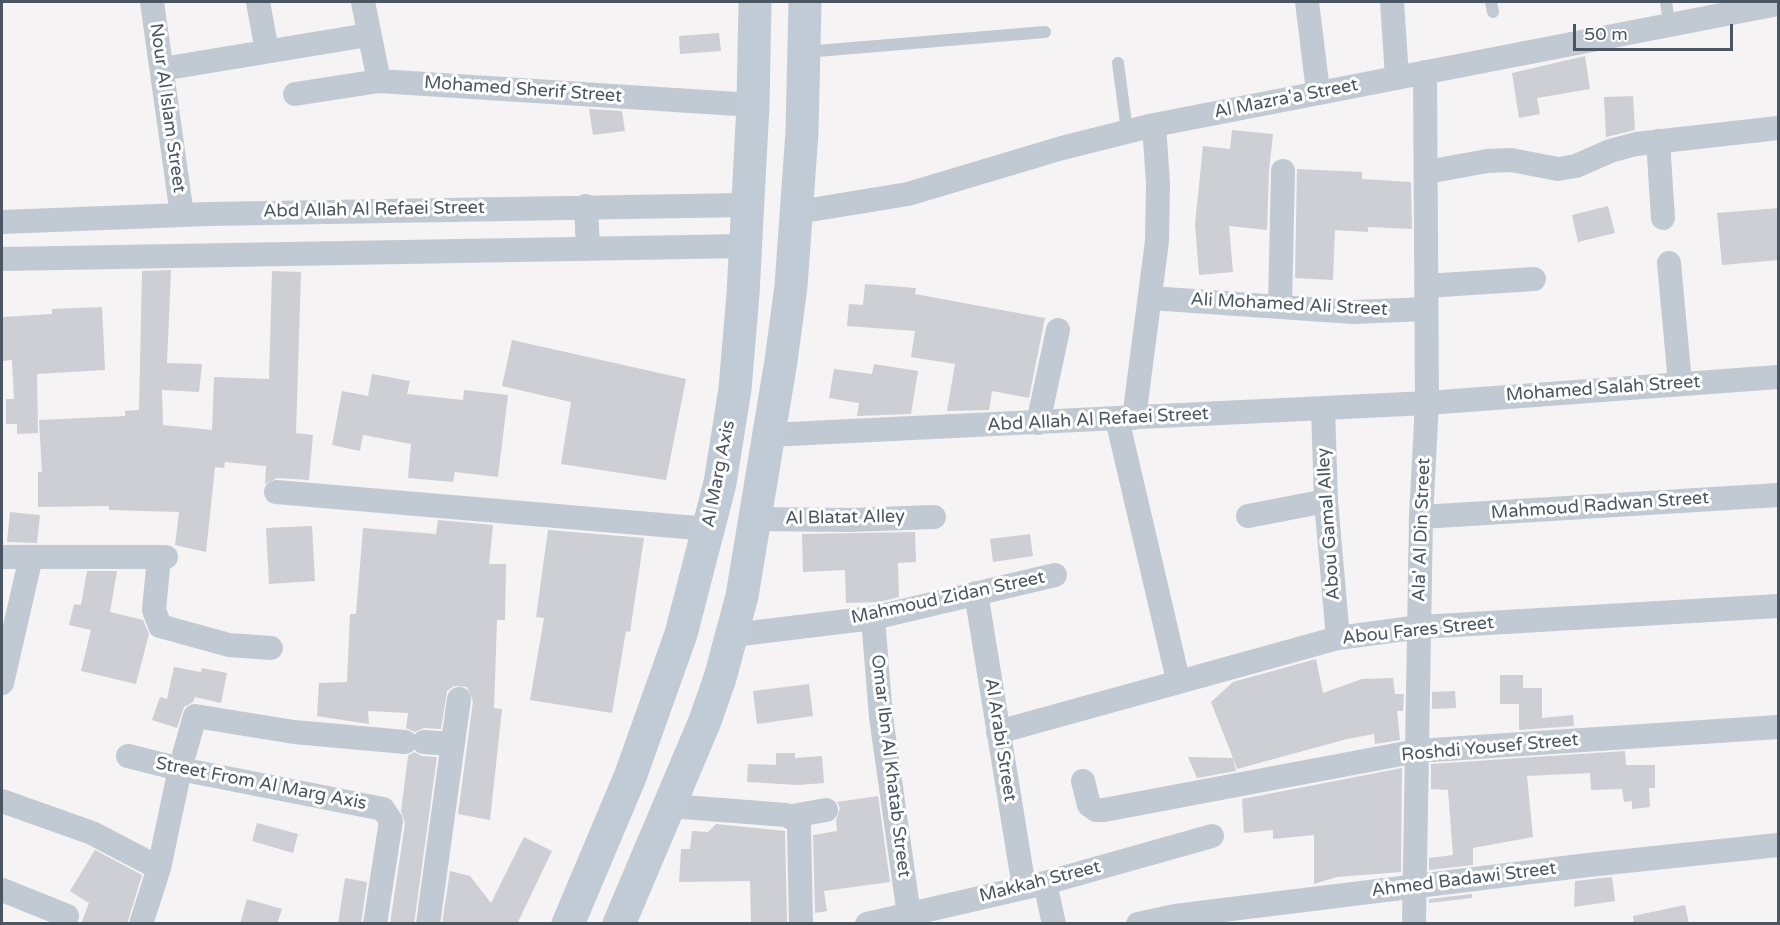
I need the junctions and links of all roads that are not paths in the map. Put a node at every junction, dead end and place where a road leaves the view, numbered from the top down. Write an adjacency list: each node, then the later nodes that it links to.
1 (152, 2): 16 (street, Nour Al Islam Street)
2 (258, 2): 13 (street)
3 (363, 2): 12 (street)
4 (755, 2): 22 (main road, Al Marg Axis)
5 (805, 2): 14 (main road)
6 (1307, 2): 20 (street)
7 (1392, 2): 18 (street)
8 (1666, 2): 10 (lane)
9 (1767, 4): 10 (street, Al Mazra'a Street)
10 (1670, 27): 17 (street, Al Mazra'a Street)
11 (1045, 32): 14 (lane)
12 (368, 35): 13 (street); 19 (street)
13 (267, 51): 16 (street)
14 (804, 52): 31 (main road)
15 (1118, 63): 25 (lane)
16 (162, 69): 32 (street, Nour Al Islam Street)
17 (1425, 72): 18 (street, Al Mazra'a Street); 28 (street, Ala' Al Din Street)
18 (1397, 78): 20 (street, Al Mazra'a Street)
19 (379, 81): 21 (street, Mohamed Sherif Street); 22 (street, Mohamed Sherif Street)
20 (1318, 92): 23 (street, Al Mazra'a Street)
21 (295, 94)
22 (753, 105): 29 (main road, Al Marg Axis)
23 (1154, 125): 25 (street, Al Mazra'a Street); 41 (street)
24 (1779, 128): 26 (street)
25 (1127, 131): 31 (street, Al Mazra'a Street)
26 (1658, 141): 28 (street); 33 (street)
27 (1283, 171): 42 (street)
28 (1427, 172): 40 (street, Ala' Al Din Street)
29 (747, 205): 30 (street, Abd Allah Al Refaei Street); 35 (main road, Al Marg Axis)
30 (586, 206): 32 (street, Abd Allah Al Refaei Street); 36 (street)
31 (798, 212): 50 (main road)
32 (182, 215): 34 (street, Abd Allah Al Refaei Street)
33 (1663, 218)
34 (2, 222)
35 (745, 246): 36 (street); 58 (main road, Al Marg Axis)
36 (588, 249): 37 (street)
37 (2, 259)
38 (1669, 263): 45 (street)
39 (1534, 279): 40 (street, Ali Mohamed Ali Street)
40 (1426, 297): 42 (street, Ali Mohamed Ali Street); 46 (street, Ala' Al Din Street)
41 (1151, 298): 42 (street, Ali Mohamed Ali Street); 48 (street)
42 (1280, 307)
43 (1058, 330): 49 (street)
44 (1779, 377): 45 (street, Mohamed Salah Street)
45 (1680, 383): 46 (street, Mohamed Salah Street)
46 (1427, 403): 47 (street, Abd Allah Al Refaei Street); 56 (street, Ala' Al Din Street)
47 (1323, 409): 48 (street, Abd Allah Al Refaei Street); 53 (street, Abou Gamal Alley)
48 (1126, 419): 49 (street, Abd Allah Al Refaei Street); 70 (street)
49 (1038, 423): 50 (street, Abd Allah Al Refaei Street)
50 (769, 435): 57 (main road)
51 (276, 492): 58 (street)
52 (1779, 495): 56 (street, Mahmoud Radwan Street)
53 (1326, 501): 54 (street); 68 (street, Abou Gamal Alley)
54 (1248, 516)
55 (934, 517): 57 (street, Al Blatat Alley)
56 (1421, 517): 66 (street, Ala' Al Din Street)
57 (755, 519): 67 (main road)
58 (710, 529): 96 (main road, Al Marg Axis)
59 (2, 557): 60 (street)
60 (31, 557): 65 (street); 69 (street)
61 (1055, 575): 62 (street, Mahmoud Zidan Street)
62 (976, 593): 64 (street, Mahmoud Zidan Street); 74 (street, Al Arabi Street)
63 (1779, 606): 66 (street, Abou Fares Street)
64 (873, 618): 67 (street, Mahmoud Zidan Street); 90 (street, Omar Ibn Al Khatab Street)
65 (8, 627): 71 (street)
66 (1420, 627): 68 (street, Abou Fares Street); 76 (street, Ala' Al Din Street)
67 (733, 635): 81 (main road)
68 (1338, 638): 70 (street, Abou Fares Street)
69 (271, 648)
70 (1178, 680): 74 (street, Abou Fares Street)
71 (2, 683)
72 (459, 699): 75 (street)
73 (1779, 727): 76 (street, Roshdi Yousef Street)
74 (998, 732): 87 (street, Al Arabi Street)
75 (453, 744): 78 (street); 95 (street)
76 (1417, 751): 79 (street, Roshdi Yousef Street); 88 (street, Ala' Al Din Street)
77 (128, 756): 78 (street, Street From Al Marg Axis)
78 (180, 769): 86 (street); 94 (street, Street From Al Marg Axis)
79 (1083, 781)
80 (2, 801): 86 (street)
81 (670, 806): 83 (street); 97 (main road)
82 (826, 810): 83 (street)
83 (792, 816): 98 (street)
84 (1212, 836): 87 (street, Makkah Street)
85 (1779, 844): 88 (street, Ahmed Badawi Street)
86 (159, 868): 93 (street)
87 (1035, 885): 90 (street, Makkah Street); 100 (street, Al Arabi Street)
88 (1414, 886): 92 (street, Ahmed Badawi Street); 101 (street, Ala' Al Din Street)
89 (2, 890): 91 (street)
90 (909, 915): 99 (street, Makkah Street)
91 (67, 916)
92 (1144, 922)
93 (141, 924)
94 (375, 924)
95 (428, 924)
96 (568, 924)
97 (619, 924)
98 (801, 924)
99 (867, 924)
100 (1054, 924)
101 (1414, 924)

